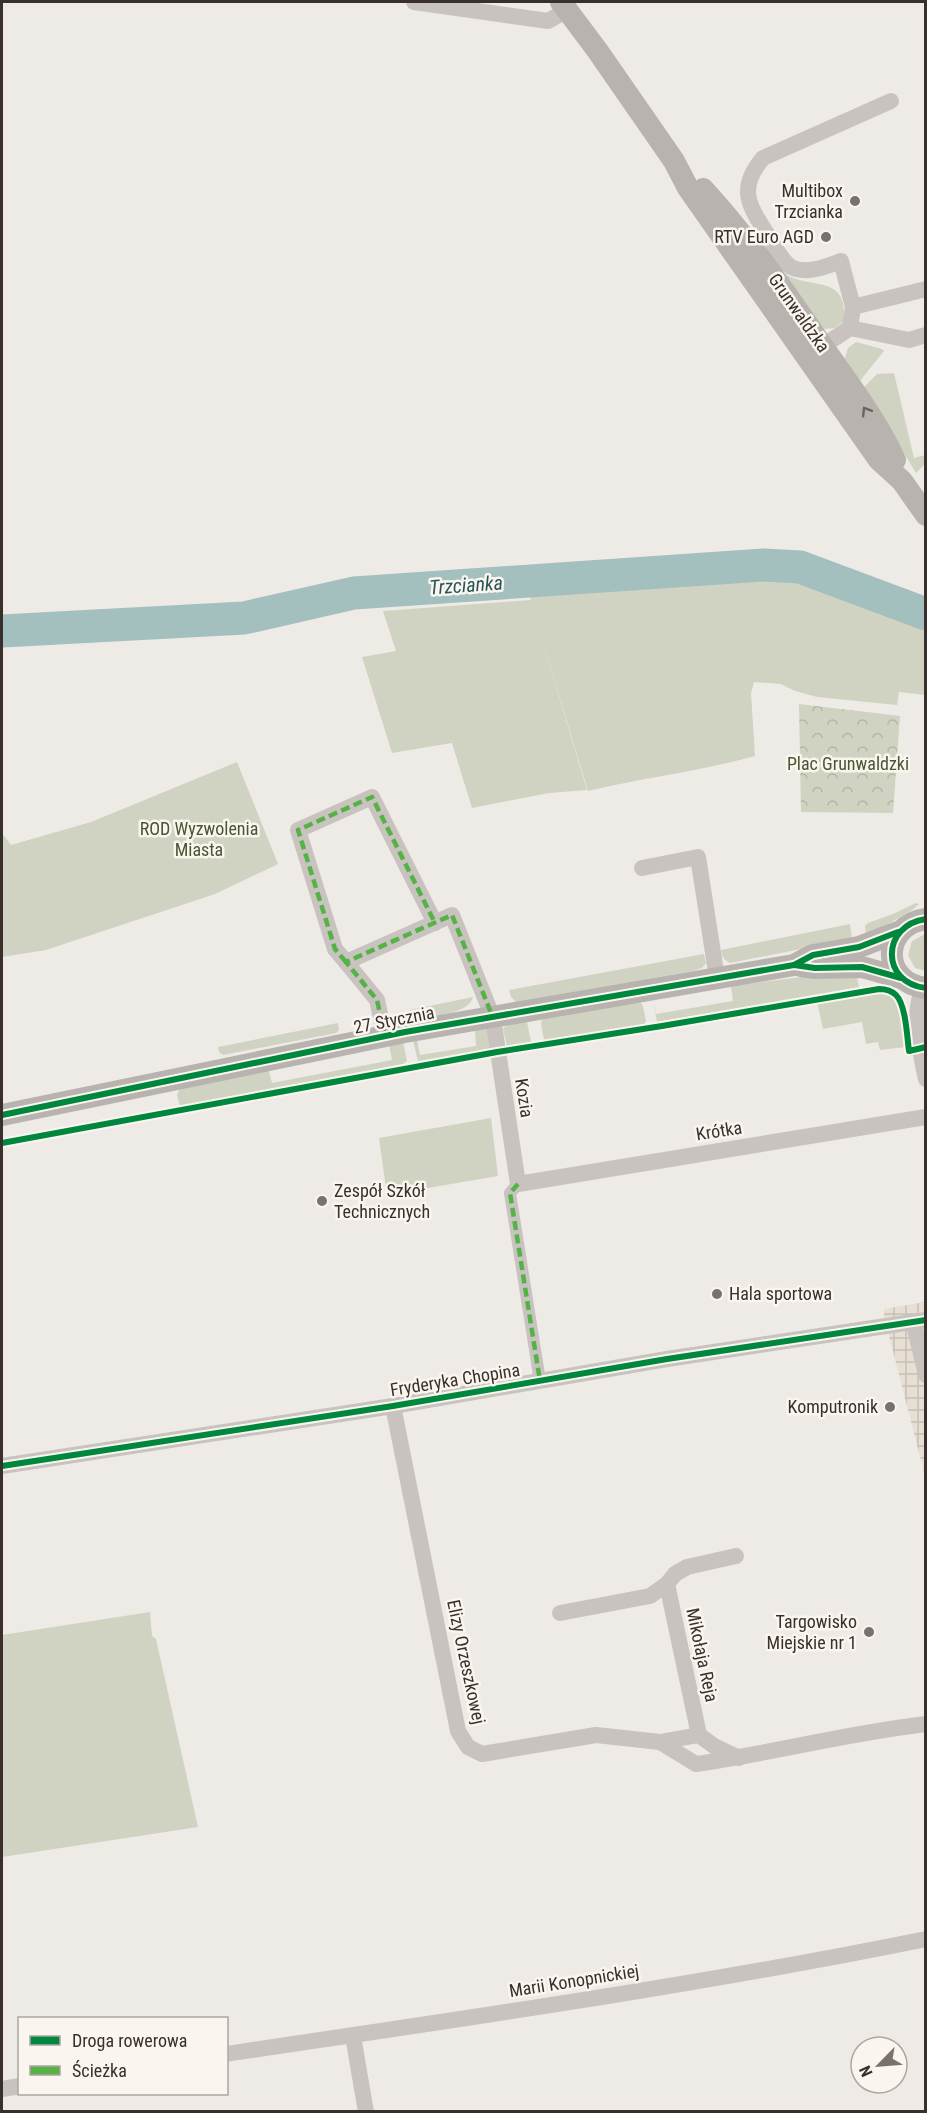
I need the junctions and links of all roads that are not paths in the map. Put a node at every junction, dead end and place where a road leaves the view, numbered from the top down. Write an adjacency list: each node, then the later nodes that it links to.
1 (414, 2): 2 (street)
2 (564, 5): 4 (main road, Grunwaldzka)
3 (891, 101): 6 (street)
4 (674, 161): 9 (main road, Grunwaldzka); 9 (main road, Grunwaldzka)
5 (926, 289): 6 (street)
6 (853, 307): 7 (street)
7 (850, 328): 8 (street); 9 (street)
8 (926, 335)
9 (814, 352): 10 (main road, Grunwaldzka)
10 (926, 515)
11 (642, 868): 17 (street)
12 (923, 914): 14 (main road, 27 Stycznia)
13 (435, 923): 15 (street); 15 (street); 20 (street, Kozia)
14 (898, 932): 16 (main road, 27 Stycznia); 18 (main road)
15 (346, 962): 21 (street)
16 (794, 965): 17 (main road, 27 Stycznia); 18 (main road, 27 Stycznia)
17 (717, 978): 20 (main road, 27 Stycznia)
18 (901, 978): 19 (main road, 27 Stycznia)
19 (924, 988): 22 (street)
20 (493, 1018): 21 (main road, 27 Stycznia); 25 (street, Kozia)
21 (385, 1036): 23 (main road, 27 Stycznia)
22 (926, 1079)
23 (2, 1115)
24 (926, 1118): 25 (street, Krótka)
25 (519, 1184): 28 (street)
26 (919, 1321): 27 (street); 28 (street, Fryderyka Chopina)
27 (926, 1375)
28 (540, 1381): 29 (street, Fryderyka Chopina)
29 (393, 1406): 30 (street, Fryderyka Chopina); 36 (street, Elizy Orzeszkowej)
30 (2, 1466)
31 (736, 1556): 32 (street)
32 (668, 1584): 33 (street); 35 (street, Mikołaja Reja)
33 (560, 1613)
34 (926, 1724): 37 (street, Elizy Orzeszkowej)
35 (699, 1735): 36 (street); 37 (street)
36 (660, 1742): 37 (street, Elizy Orzeszkowej)
37 (740, 1758)
38 (926, 1939): 39 (street, Marii Konopnickiej)
39 (353, 2036): 40 (street, Marii Konopnickiej); 43 (street)
40 (228, 2054)
41 (18, 2086): 42 (street)
42 (2, 2089)
43 (366, 2112)

